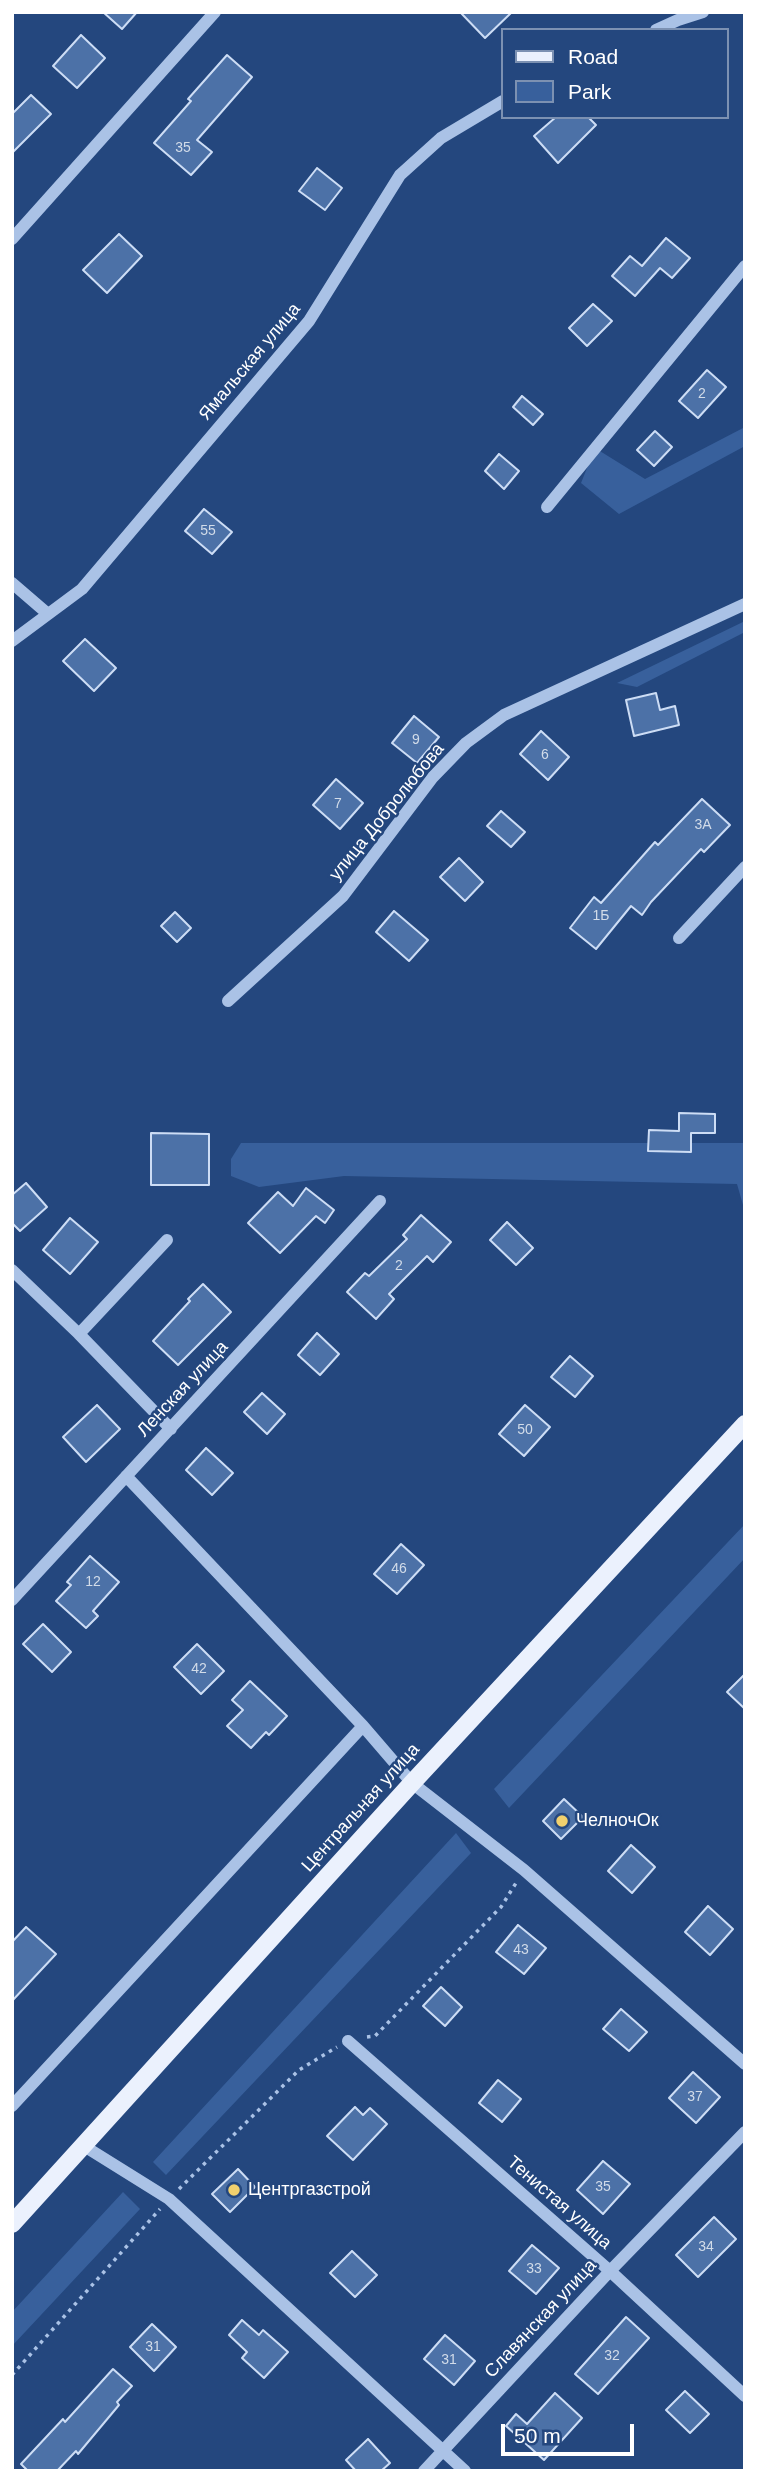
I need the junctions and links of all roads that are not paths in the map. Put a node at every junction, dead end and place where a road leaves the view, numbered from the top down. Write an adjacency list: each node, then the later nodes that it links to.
1 (215, 12): 5 (street)
2 (703, 12): 3 (street)
3 (660, 28)
4 (502, 102): 10 (street, Ямальская улица)
5 (12, 239)
6 (745, 266): 7 (street)
7 (547, 507)
8 (12, 583): 10 (street)
9 (745, 604): 14 (street, улица Добролюбова)
10 (48, 614): 11 (street, Ямальская улица)
11 (12, 641)
12 (745, 867): 13 (street)
13 (679, 938)
14 (228, 1001)
15 (380, 1202): 20 (street, Ленская улица)
16 (167, 1240): 18 (street)
17 (12, 1270): 18 (street)
18 (79, 1334): 20 (street)
19 (745, 1424): 24 (main road, Центральная улица)
20 (171, 1429): 21 (street, Ленская улица)
21 (126, 1476): 22 (street, Ленская улица); 23 (street)
22 (12, 1601)
23 (363, 1726): 24 (street); 27 (street)
24 (412, 1783): 26 (street); 29 (main road, Центральная улица)
25 (348, 2041): 31 (street, Тенистая улица)
26 (745, 2064)
27 (12, 2106)
28 (745, 2132): 31 (street, Славянская улица)
29 (83, 2146): 30 (main road, Центральная улица); 33 (street)
30 (12, 2224)
31 (610, 2271): 32 (street, Тенистая улица); 33 (street, Славянская улица)
32 (745, 2396)
33 (442, 2451): 34 (street, Славянская улица); 35 (street)
34 (424, 2471)
35 (465, 2471)

